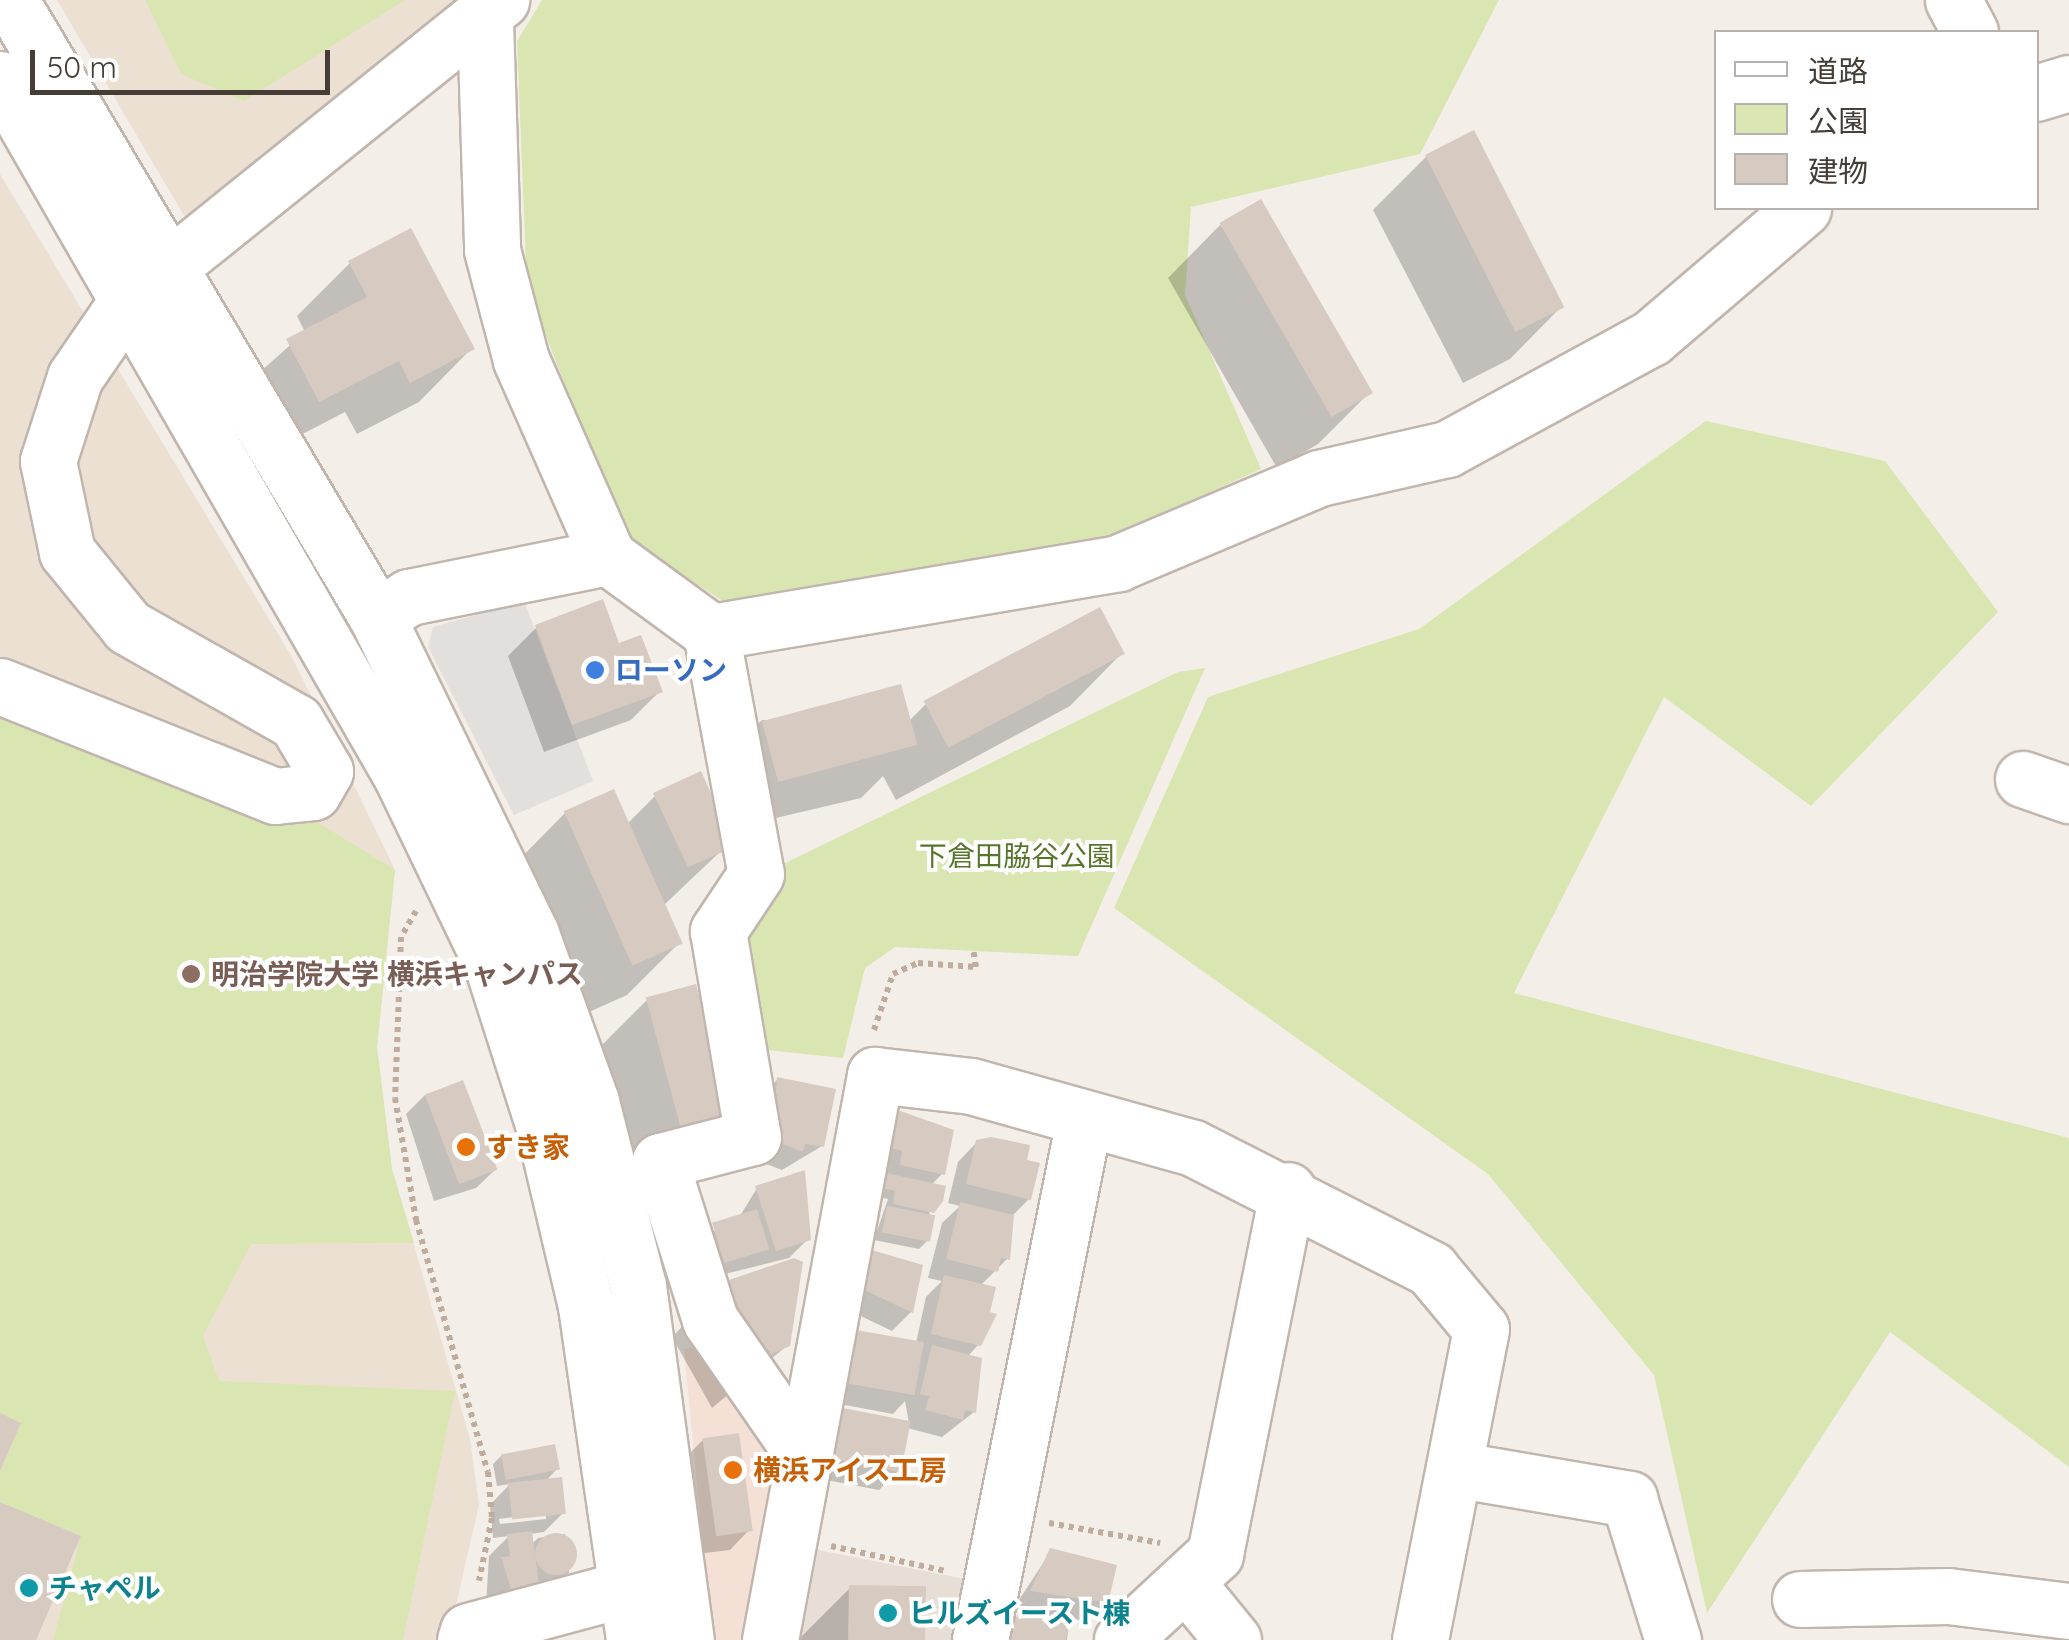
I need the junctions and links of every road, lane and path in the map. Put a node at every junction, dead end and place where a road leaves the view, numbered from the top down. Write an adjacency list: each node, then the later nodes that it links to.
1 (10, 0): 9 (street)
2 (1953, 0): 4 (street)
3 (493, 11): 9 (street); 10 (street)
4 (1969, 30)
5 (0, 79): 9 (street)
6 (2069, 83): 7 (street)
7 (2039, 92)
8 (1800, 210): 12 (street)
9 (147, 285): 11 (street); 13 (street); 14 (street)
10 (608, 557): 11 (street); 12 (street)
11 (377, 618): 29 (street)
12 (711, 632): 19 (street)
13 (0, 686)
14 (445, 858): 27 (street); 28 (path)
15 (973, 949): 16 (path)
16 (875, 1075): 17 (street); 19 (street)
17 (1084, 1120): 18 (street); 21 (street)
18 (1288, 1190): 20 (street); 23 (street)
19 (800, 1450): 22 (street)
20 (1454, 1469): 34 (street); 35 (street)
21 (1005, 1514): 23 (path); 24 (street)
22 (792, 1537): 24 (path); 30 (street)
23 (1201, 1569): 32 (street); 33 (street)
24 (991, 1582): 31 (street)
25 (1800, 1598): 26 (street)
26 (2069, 1612)
27 (631, 1614): 28 (street)
28 (466, 1635)
29 (686, 1640)
30 (770, 1640)
31 (980, 1640)
32 (1122, 1640)
33 (1233, 1640)
34 (1420, 1640)
35 (1673, 1640)

